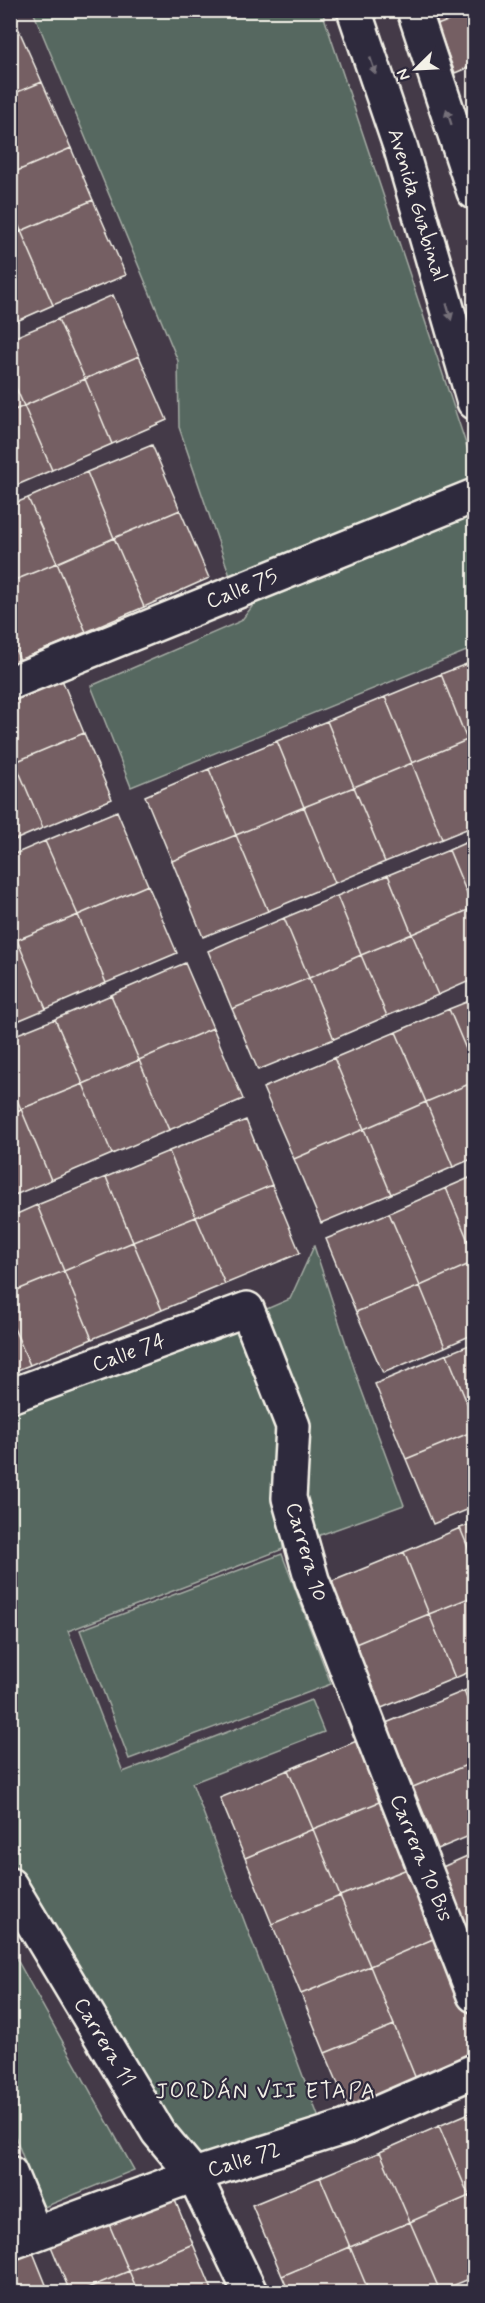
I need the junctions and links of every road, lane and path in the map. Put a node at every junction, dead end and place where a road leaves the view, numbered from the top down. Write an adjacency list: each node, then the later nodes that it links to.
1 (354, 10): 4 (street, Avenida Guabinal, one-way to 4)
2 (414, 10): 3 (street, one-way to 2)
3 (474, 192)
4 (474, 402)
5 (474, 496): 6 (street, Calle 75)
6 (10, 682)
7 (247, 1309): 8 (street, Calle 74); 9 (street, Carrera 10)
8 (10, 1396)
9 (367, 1723): 11 (street, Carrera 10 Bis)
10 (10, 1885): 14 (street, Carrera 11)
11 (474, 1995)
12 (474, 2072): 14 (street, Calle 72)
13 (10, 2172): 15 (street)
14 (194, 2175): 15 (street, Calle 72); 16 (street, Carrera 11)
15 (23, 2238)
16 (250, 2292)

